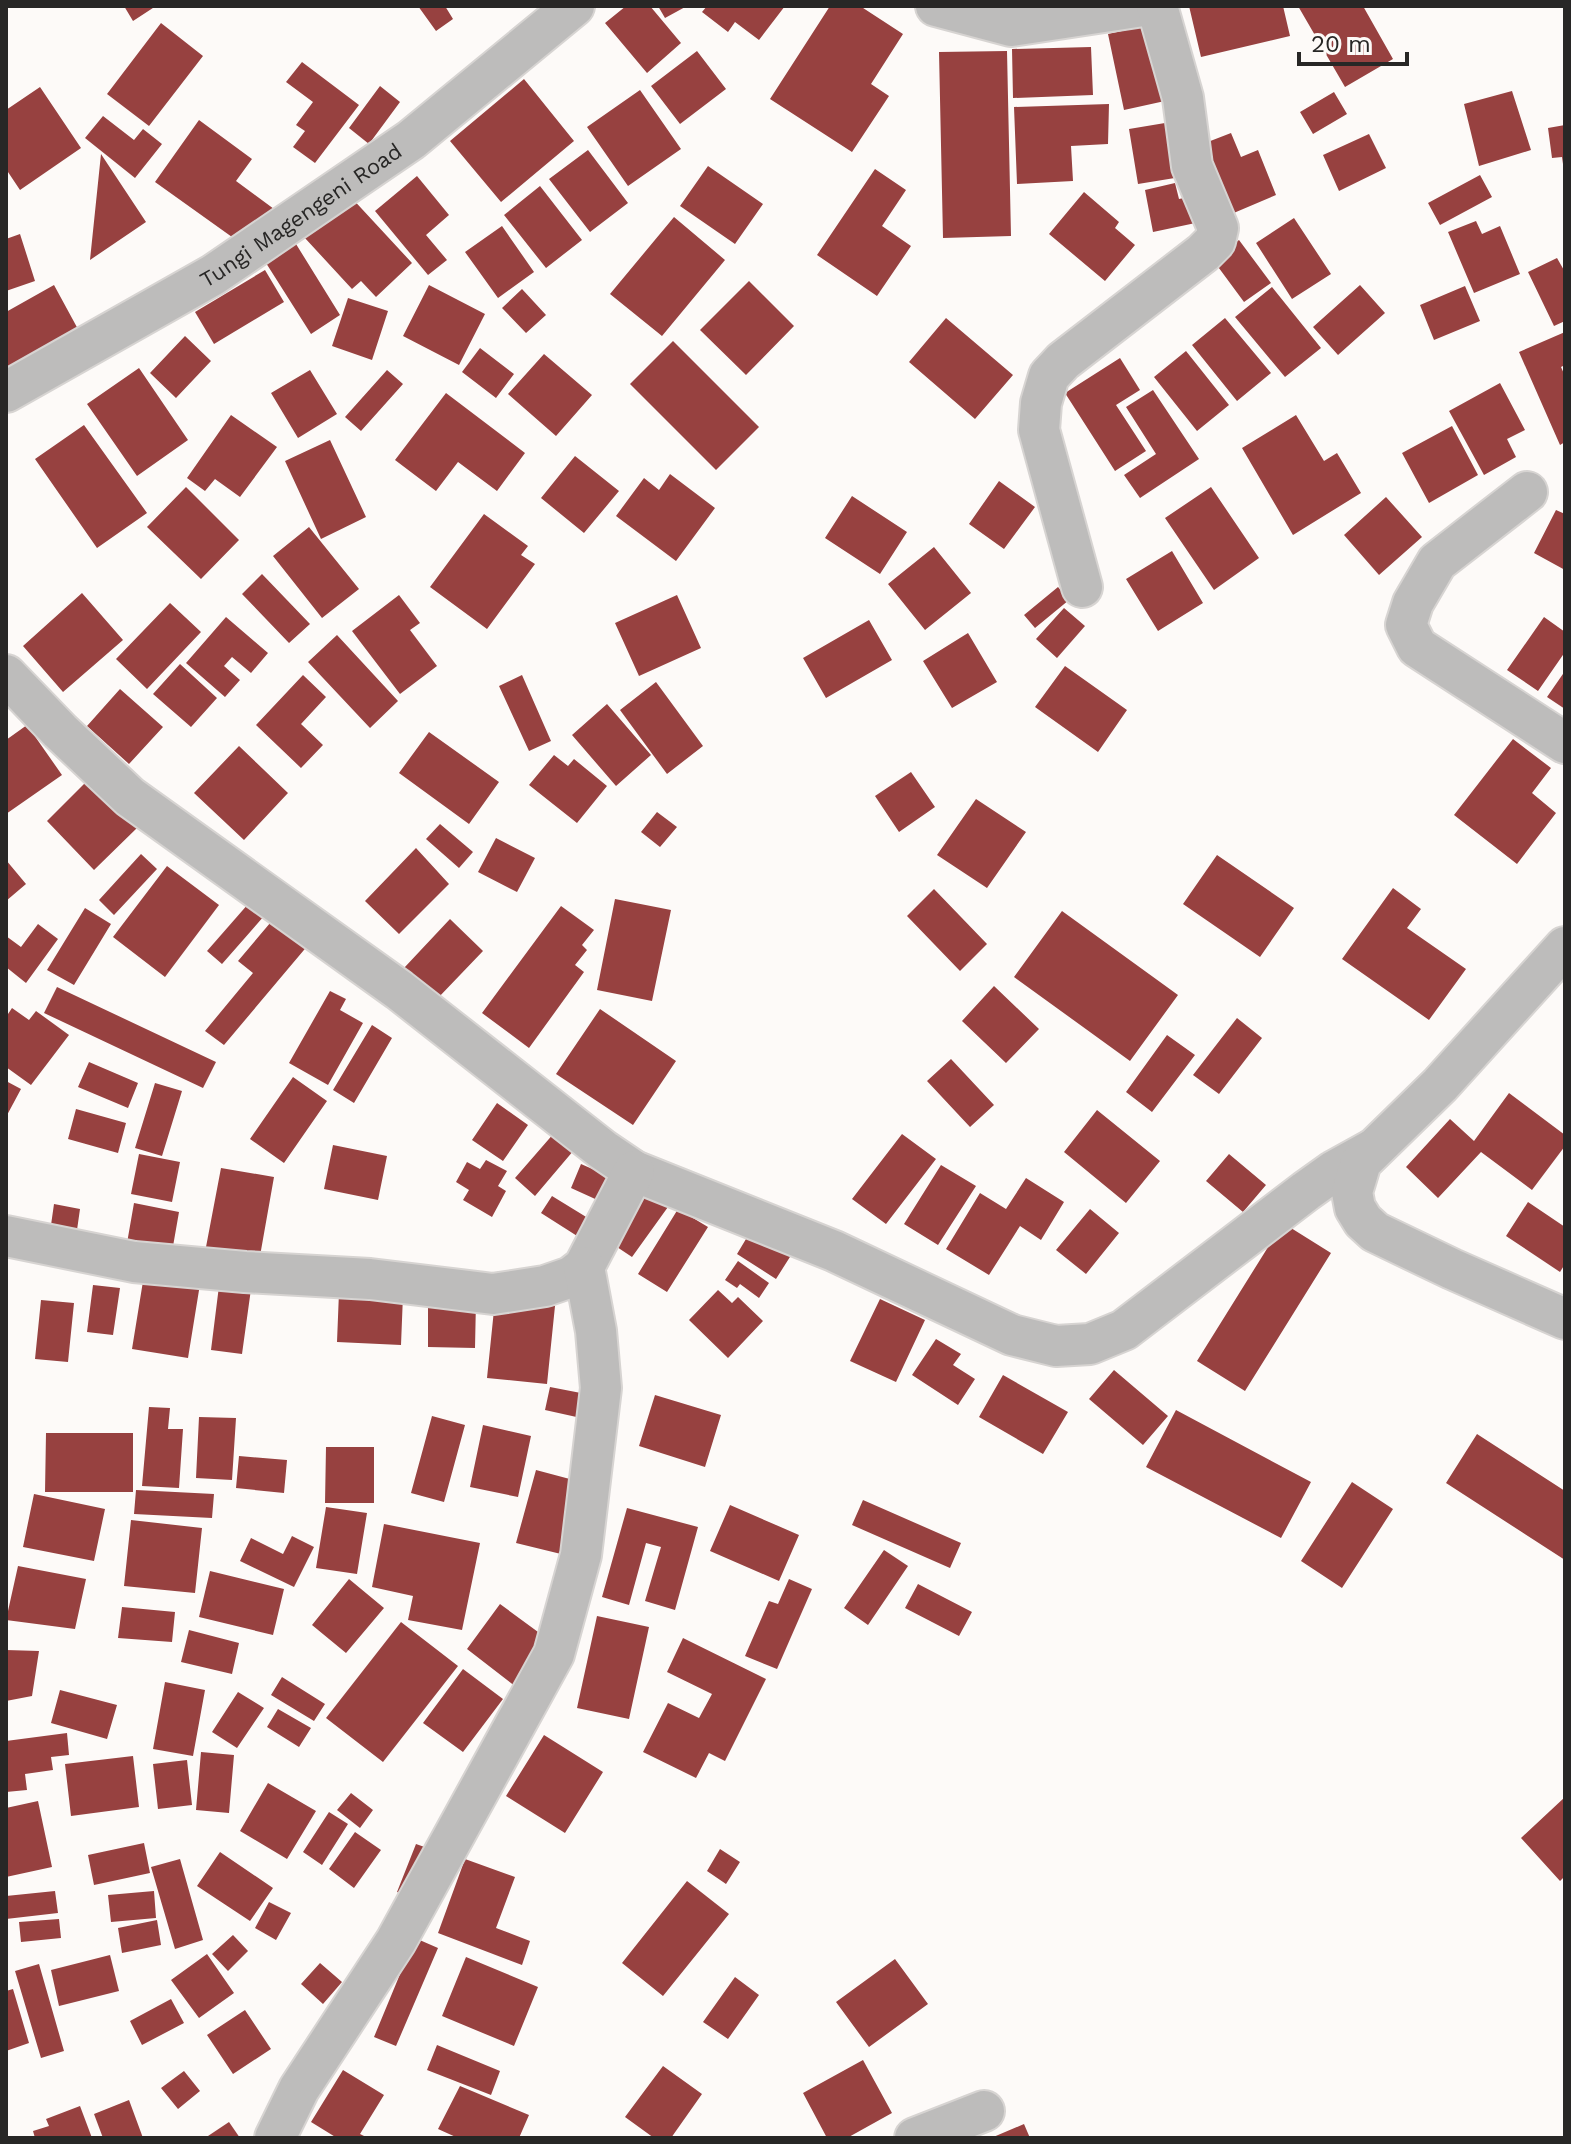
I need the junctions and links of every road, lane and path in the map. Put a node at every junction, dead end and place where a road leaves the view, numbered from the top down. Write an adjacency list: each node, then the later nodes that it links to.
1 (574, 6): 4 (street, Tungi Magengeni Road)
2 (936, 6): 3 (street)
3 (1144, 7): 6 (street)
4 (6, 392)
5 (1527, 492): 8 (street)
6 (1082, 587)
7 (6, 675): 11 (street)
8 (1565, 743)
9 (1565, 947): 10 (street)
10 (1372, 1150): 11 (street); 14 (street)
11 (634, 1171): 13 (street)
12 (6, 1236): 13 (street)
13 (584, 1267): 16 (street)
14 (1565, 1319)
15 (984, 2111): 17 (street)
16 (275, 2138)
17 (915, 2138)

